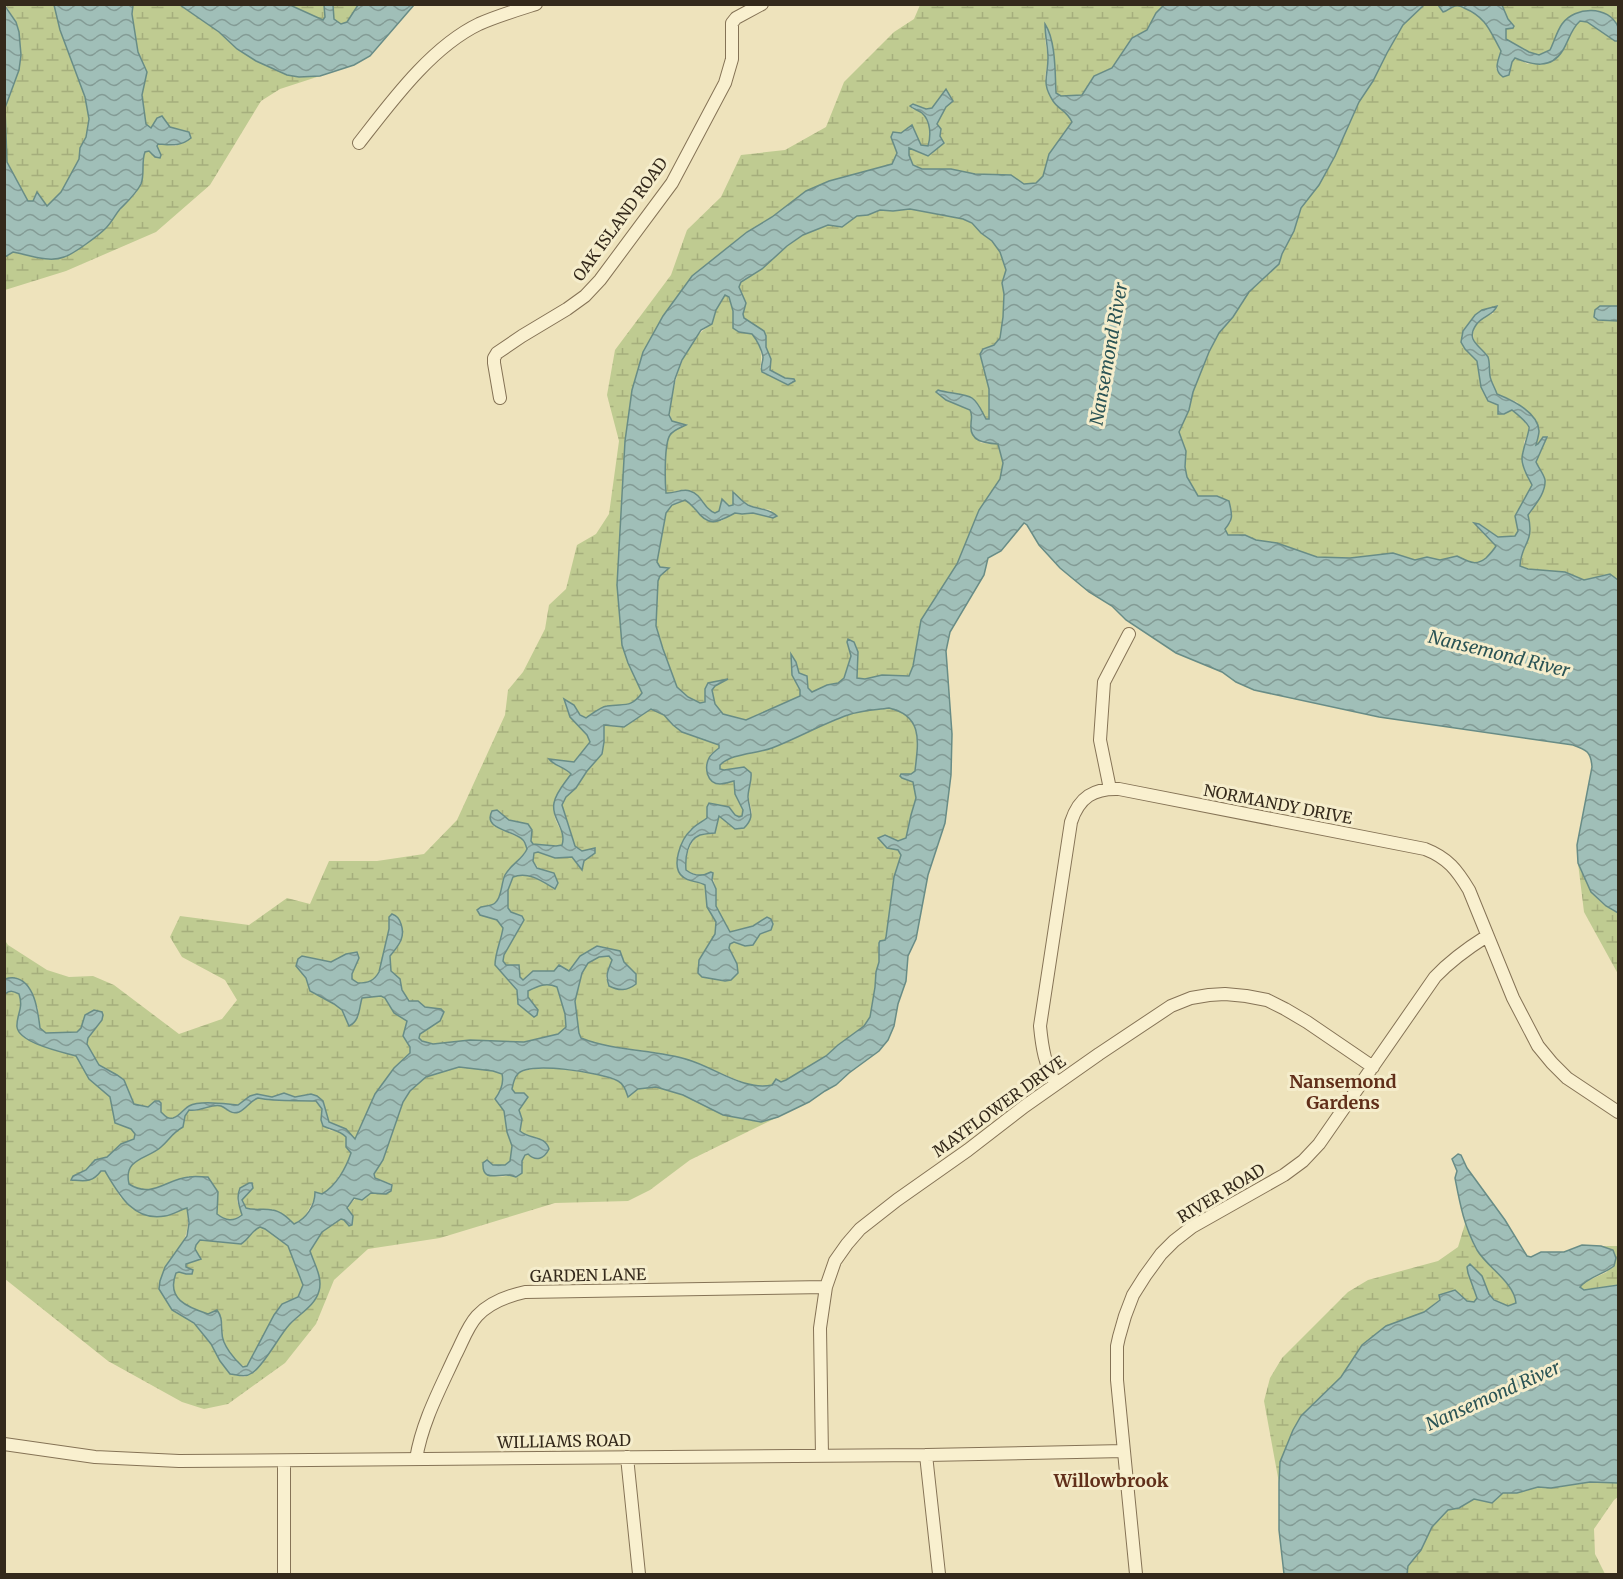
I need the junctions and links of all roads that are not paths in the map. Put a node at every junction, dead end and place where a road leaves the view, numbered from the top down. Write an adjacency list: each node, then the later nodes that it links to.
1 (536, 4): 3 (street)
2 (762, 4): 4 (street, OAK ISLAND ROAD)
3 (359, 143)
4 (500, 398)
5 (1129, 634): 6 (street)
6 (1110, 789): 7 (street, NORMANDY DRIVE); 9 (street, NORMANDY DRIVE)
7 (1487, 936): 8 (street, RIVER ROAD); 10 (street, NORMANDY DRIVE)
8 (1373, 1067): 9 (street, MAYFLOWER DRIVE); 13 (street, RIVER ROAD)
9 (1056, 1084): 11 (street, MAYFLOWER DRIVE)
10 (1618, 1112)
11 (826, 1287): 15 (street, MAYFLOWER DRIVE); 17 (street, GARDEN LANE)
12 (4, 1444): 18 (street, WILLIAMS ROAD)
13 (1124, 1451): 14 (street, WILLIAMS ROAD); 22 (street, RIVER ROAD)
14 (926, 1455): 15 (street, WILLIAMS ROAD); 21 (street)
15 (822, 1456): 16 (street, WILLIAMS ROAD)
16 (627, 1457): 17 (street, WILLIAMS ROAD); 20 (street)
17 (416, 1459): 18 (street, WILLIAMS ROAD)
18 (284, 1461): 19 (street)
19 (284, 1575)
20 (639, 1575)
21 (939, 1575)
22 (1136, 1575)

